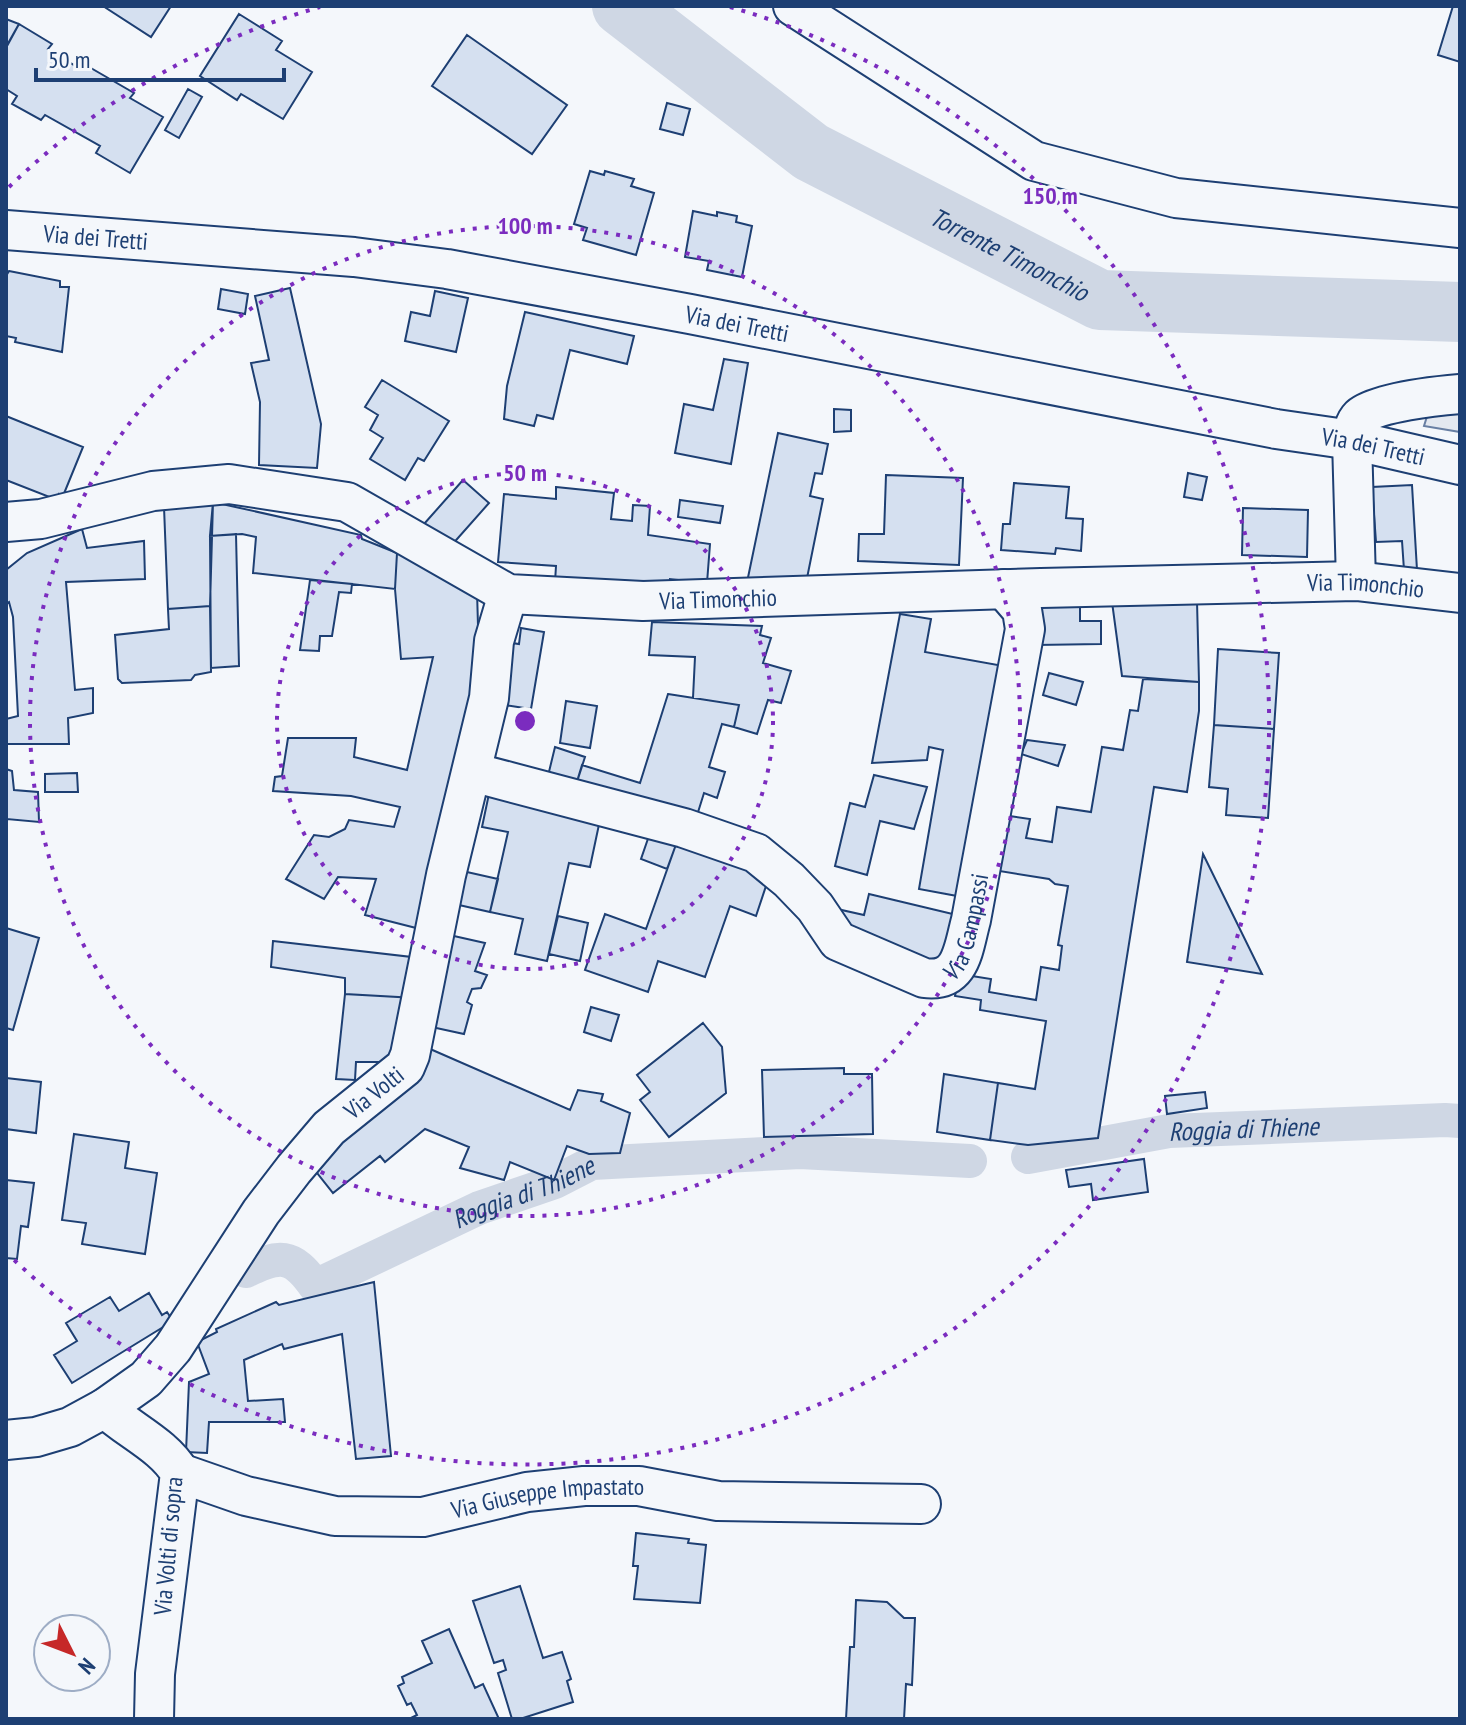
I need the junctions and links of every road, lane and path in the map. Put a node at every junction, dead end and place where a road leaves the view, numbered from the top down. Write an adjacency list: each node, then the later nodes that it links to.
1 (793, 6): 2 (street)
2 (1460, 228)
3 (6, 230): 5 (street, Via dei Tretti)
4 (1460, 394): 5 (street)
5 (1352, 440): 6 (street, Via dei Tretti); 8 (street)
6 (1460, 465)
7 (6, 522): 11 (street, Via Timonchio)
8 (1356, 581): 9 (street, Via Timonchio); 10 (street, Via Timonchio)
9 (1004, 589): 11 (street, Via Timonchio); 12 (street, Via Campassi)
10 (1460, 593)
11 (508, 594): 12 (street, Via Volti)
12 (472, 772): 13 (street, Via Volti)
13 (105, 1408): 14 (street, Via Volti); 15 (street, Via Volti di sopra)
14 (6, 1440)
15 (180, 1473): 16 (street, Via Giuseppe Impastato); 17 (street, Via Volti di sopra)
16 (921, 1504)
17 (154, 1719)

